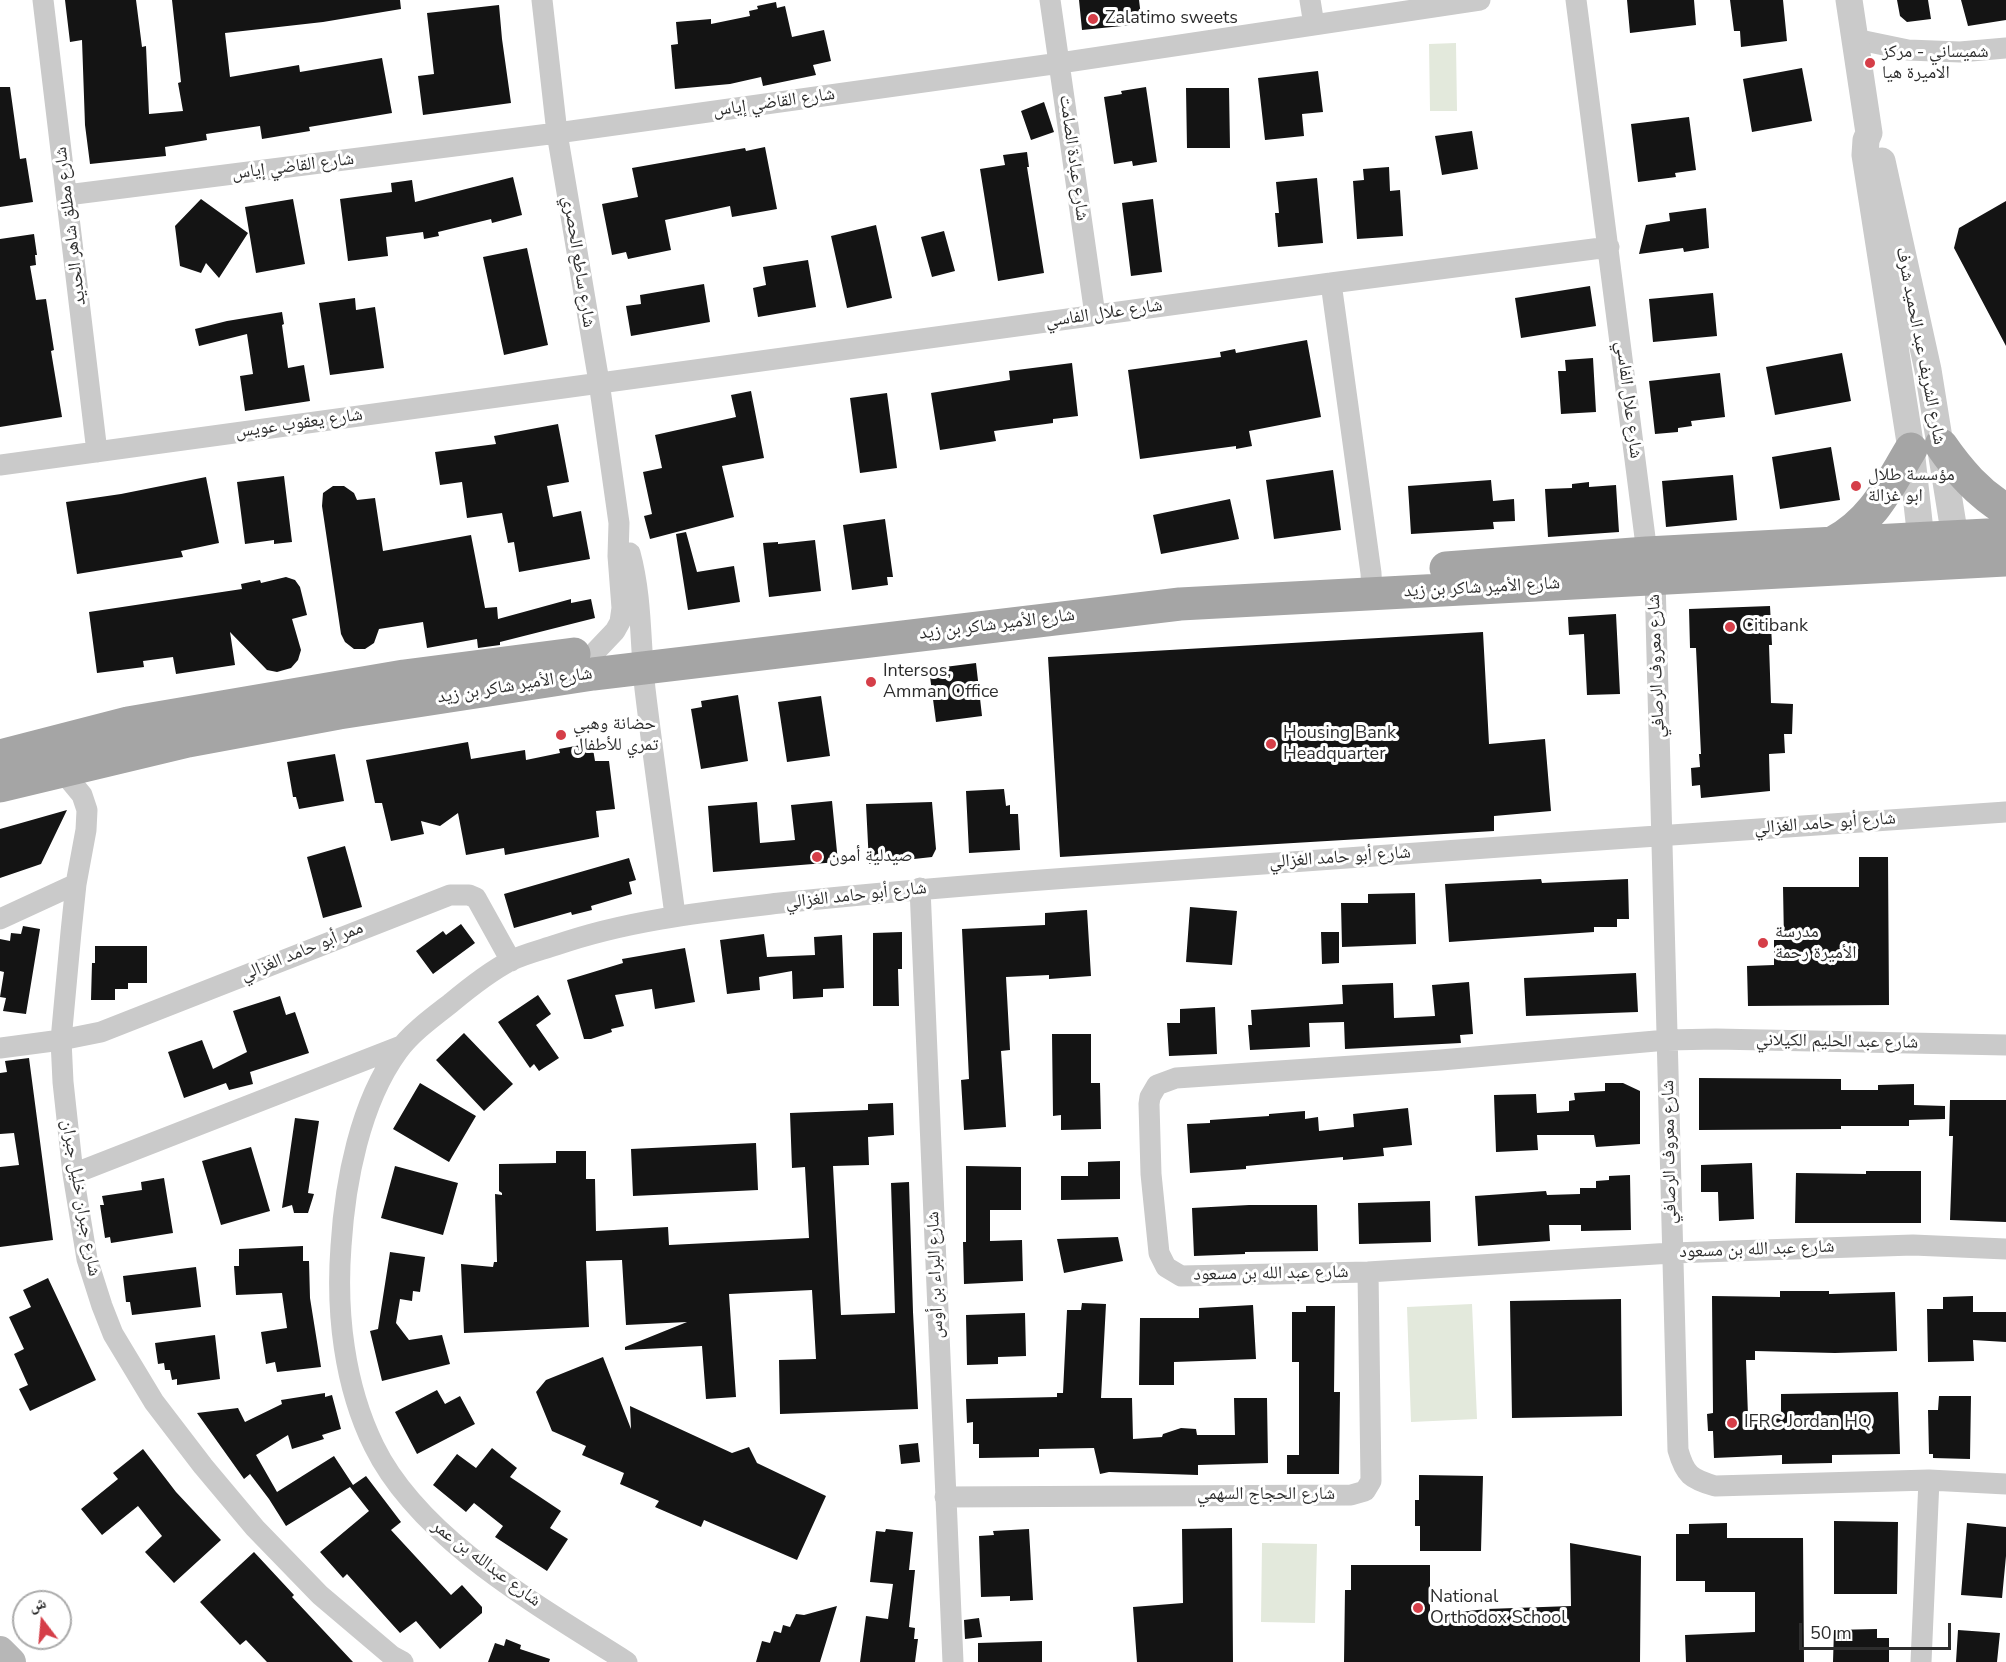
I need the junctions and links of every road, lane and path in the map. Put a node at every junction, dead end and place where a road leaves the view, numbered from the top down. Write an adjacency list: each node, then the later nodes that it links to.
1 (43, 0): 13 (street, شارع مطلق شاهر الحديد)
2 (542, 0): 12 (street, شارع ساطع الحصري)
3 (1050, 0): 11 (street, شارع عبادة الصامت)
4 (1310, 0): 8 (street)
5 (1480, 0): 8 (street, شارع القاضي إياس)
6 (1576, 0): 14 (street, شارع علال الفاسي)
7 (1849, 0): 9 (street, شارع الشريف عبد الحميد شرف)
8 (1314, 25): 11 (street, شارع القاضي إياس)
9 (1855, 39): 10 (street); 18 (street, شارع الشريف عبد الحميد شرف)
10 (2006, 48)
11 (1060, 63): 12 (street, شارع القاضي إياس); 16 (street, شارع عبادة الصامت)
12 (557, 133): 13 (street, شارع القاضي إياس); 17 (street, شارع ساطع الحصري)
13 (67, 195): 19 (street, شارع مطلق شاهر الحديد)
14 (1609, 247): 15 (street, شارع علال الفاسي); 28 (street, شارع علال الفاسي)
15 (1331, 283): 16 (street, شارع علال الفاسي); 29 (street)
16 (1095, 315): 17 (street, شارع علال الفاسي)
17 (599, 382): 19 (street, شارع يعقوب عويس); 22 (street, شارع ساطع الحصري)
18 (1926, 447): 21 (main road); 24 (main road); 25 (street, شارع الشريف عبد الحميد شرف); 26 (street, شارع الشريف عبد الحميد شرف)
19 (97, 452): 20 (street, شارع يعقوب عويس)
20 (0, 465)
21 (2006, 510)
22 (619, 523): 30 (street, شارع ساطع الحصري); 31 (street, شارع ساطع الحصري)
23 (2006, 534): 25 (main road, شارع الأمير شاكر بن زيد)
24 (1834, 542): 26 (main road, شارع الأمير شاكر بن زيد); 28 (main road, شارع الأمير شاكر بن زيد)
25 (1957, 549): 26 (main road, شارع الأمير شاكر بن زيد); 27 (main road, شارع الأمير شاكر بن زيد)
26 (1923, 551): 28 (main road, شارع الأمير شاكر بن زيد)
27 (2006, 560)
28 (1651, 566): 29 (main road, شارع الأمير شاكر بن زيد); 36 (street, شارع معروف الرصافي)
29 (1371, 583): 31 (main road, شارع الأمير شاكر بن زيد)
30 (596, 651): 31 (main road, شارع الأمير شاكر بن زيد); 32 (main road, شارع الأمير شاكر بن زيد)
31 (642, 657): 33 (main road, شارع الأمير شاكر بن زيد); 39 (street, شارع ساطع الحصري)
32 (0, 756)
33 (63, 772): 34 (main road, شارع الأمير شاكر بن زيد); 37 (street, شارع جبران خليل جبران)
34 (0, 786)
35 (2006, 812): 36 (street, شارع أبو حامد الغزالي)
36 (1662, 835): 38 (street, شارع أبو حامد الغزالي); 43 (street, شارع معروف الرصافي)
37 (76, 884): 40 (street); 42 (street, شارع جبران خليل جبران)
38 (920, 888): 39 (street, شارع أبو حامد الغزالي); 53 (street, شارع البراء بن أوس)
39 (675, 915): 41 (street, شارع عبدالله بن عمر)
40 (0, 919)
41 (511, 960): 42 (street, ممر أبو حامد الغزالي); 45 (street, شارع عبدالله بن عمر)
42 (61, 1040): 46 (street); 47 (street, شارع جبران خليل جبران)
43 (1667, 1040): 44 (street, شارع عبد الحليم الكيلاني); 49 (street, شارع معروف الرصافي); 50 (street, شارع عبد الله بن مسعود)
44 (2006, 1045)
45 (401, 1046): 47 (street); 57 (street, شارع عبدالله بن عمر)
46 (0, 1048)
47 (73, 1174): 56 (street, شارع جبران خليل جبران)
48 (2006, 1249): 49 (street, شارع عبد الله بن مسعود)
49 (1672, 1253): 50 (street, شارع عبد الله بن مسعود); 51 (street, شارع معروف الرصافي)
50 (1368, 1272): 53 (street, شارع الحجاج السهمي)
51 (1929, 1480): 52 (street, شارع معروف الرصافي); 59 (street)
52 (2006, 1484)
53 (945, 1497): 58 (street, شارع البراء بن أوس)
54 (0, 1650): 55 (main road)
55 (11, 1662)
56 (403, 1662)
57 (627, 1662)
58 (953, 1662)
59 (1921, 1662)

